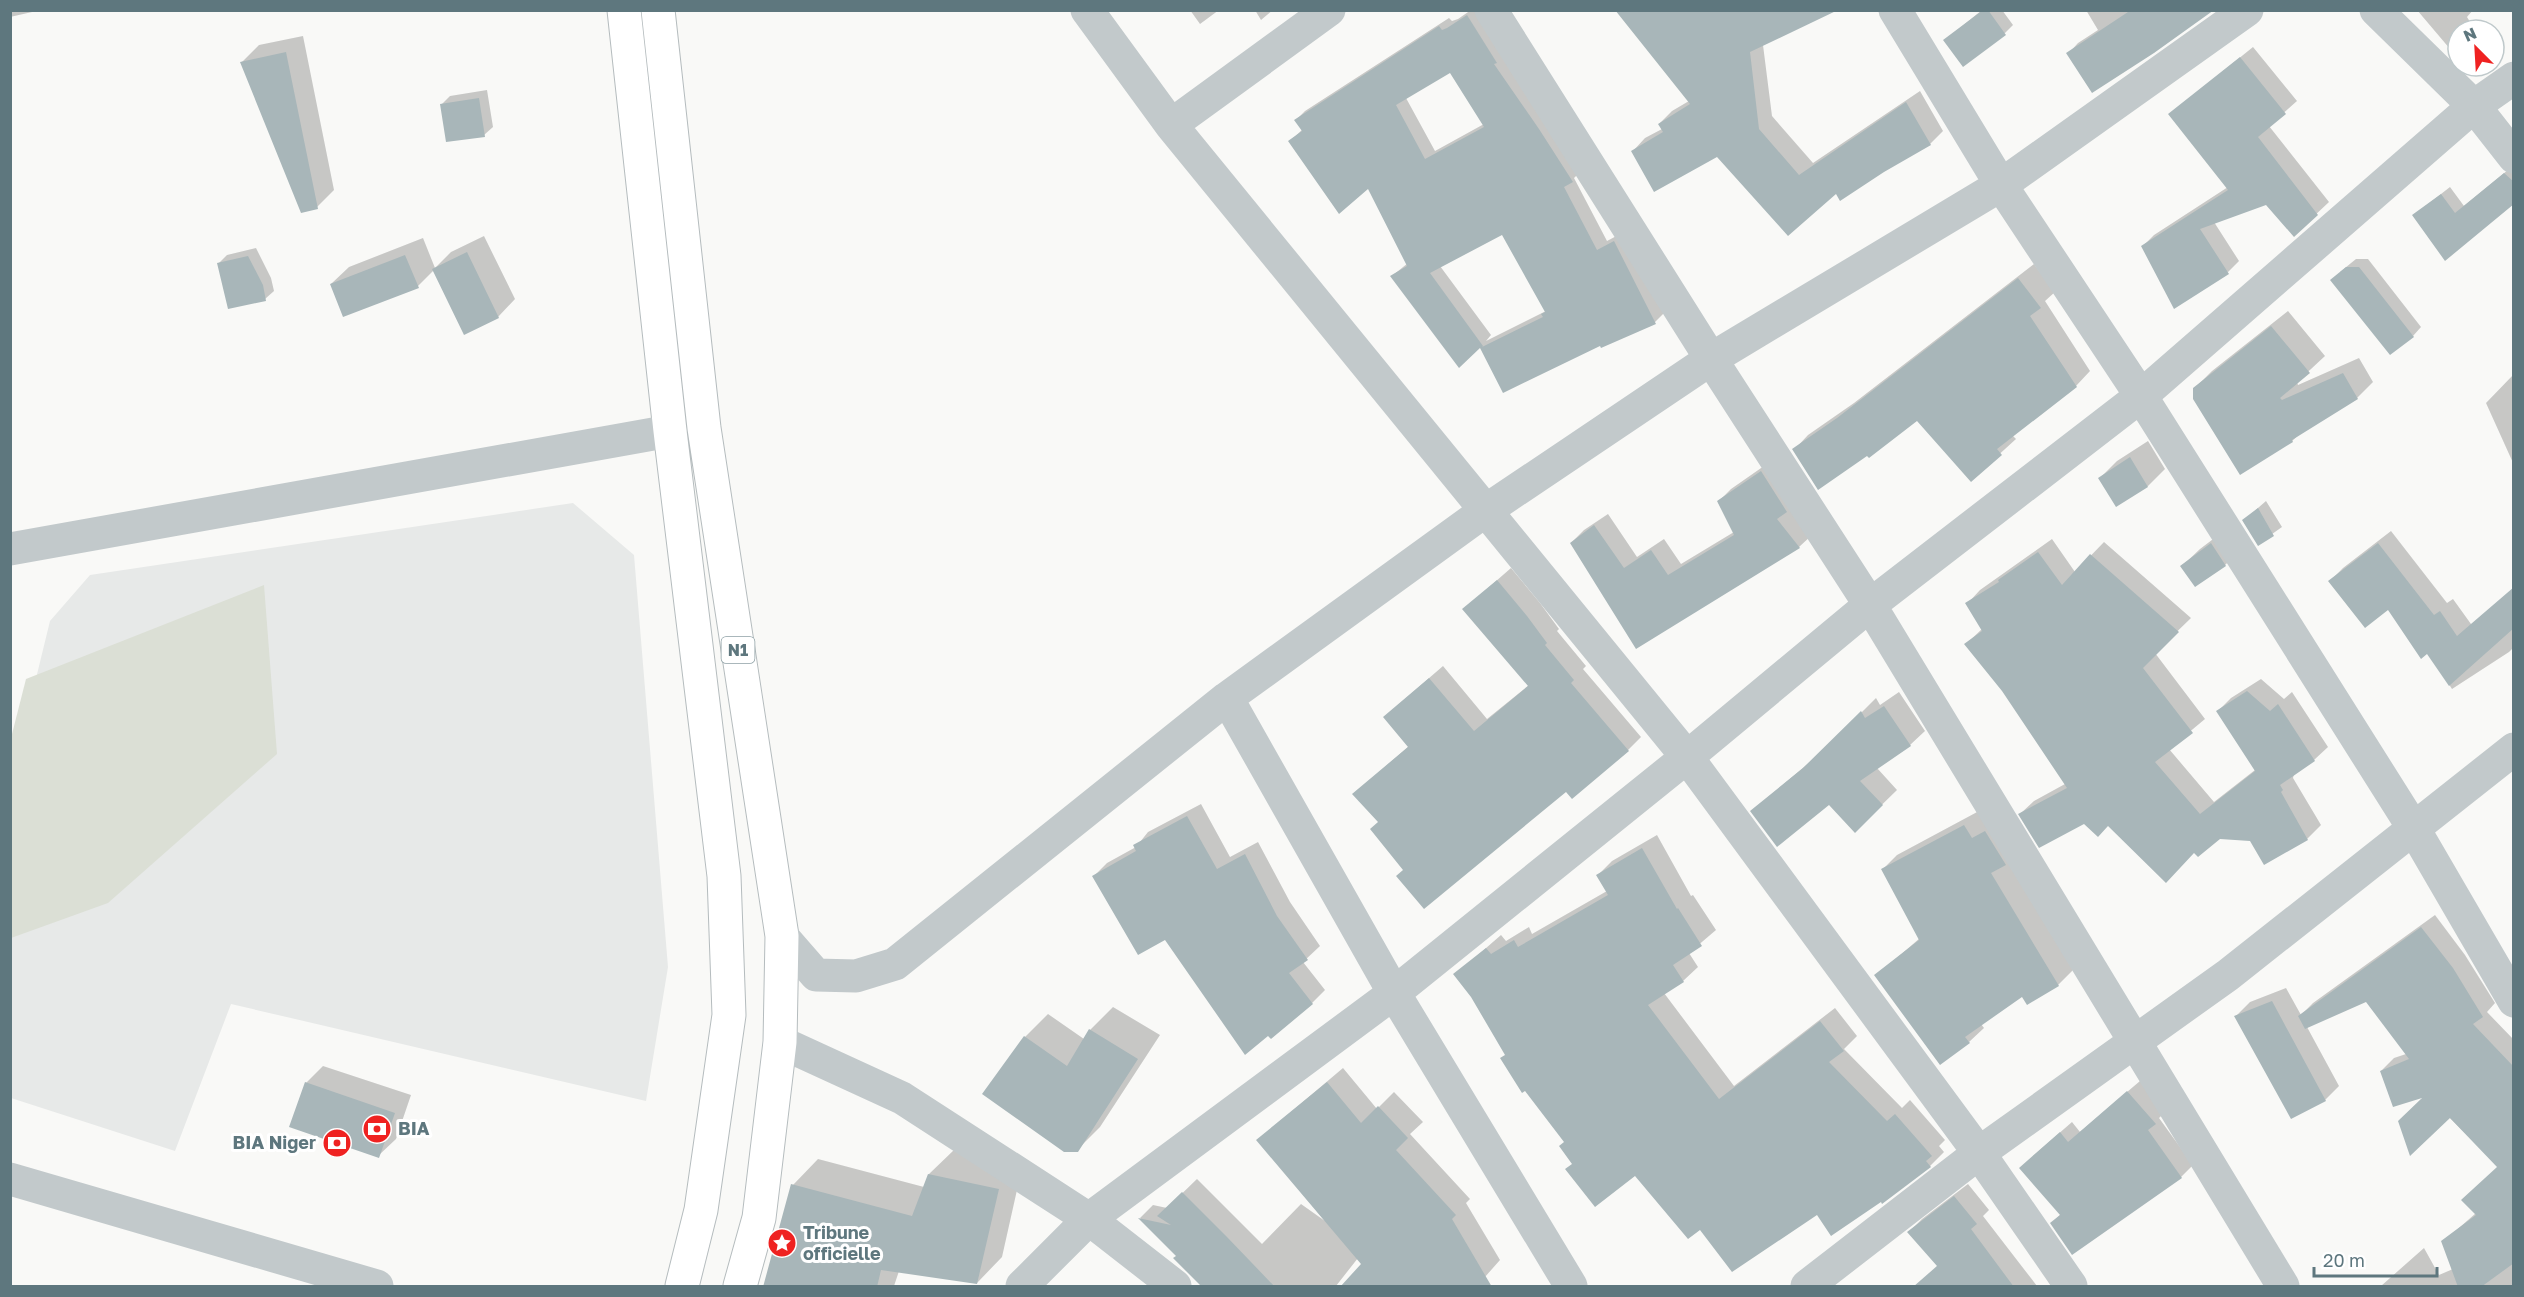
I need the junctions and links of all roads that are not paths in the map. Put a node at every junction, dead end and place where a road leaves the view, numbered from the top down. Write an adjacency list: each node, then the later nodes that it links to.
1 (624, 10): 16 (highway, N1)
2 (658, 10): 24 (highway, N1)
3 (1087, 10): 11 (street)
4 (1329, 10): 11 (street)
5 (1491, 10): 14 (street)
6 (1895, 10): 13 (street)
7 (2247, 10): 13 (street)
8 (2376, 10): 10 (street)
9 (2514, 78): 10 (street)
10 (2474, 106): 12 (street); 15 (street)
11 (1171, 125): 17 (street)
12 (2514, 157)
13 (2001, 185): 14 (street); 15 (street)
14 (1711, 359): 17 (street); 19 (street)
15 (2141, 396): 19 (street); 23 (street)
16 (670, 431): 18 (street); 33 (highway, N1)
17 (1485, 511): 20 (street); 22 (street)
18 (10, 549)
19 (1870, 605): 22 (street); 27 (street)
20 (1227, 698): 24 (street); 25 (street)
21 (2514, 749): 23 (street)
22 (1687, 757): 25 (street); 29 (street)
23 (2414, 829): 26 (street); 27 (street)
24 (782, 936): 28 (highway, N1)
25 (1394, 993): 31 (street); 37 (street)
26 (2514, 1001)
27 (2136, 1041): 29 (street); 40 (street)
28 (780, 1042): 31 (street); 34 (highway, N1)
29 (1979, 1153): 38 (street); 39 (street)
30 (10, 1179): 32 (street)
31 (1089, 1219): 35 (street); 36 (street)
32 (377, 1287)
33 (682, 1287)
34 (740, 1287)
35 (1022, 1287)
36 (1175, 1287)
37 (1571, 1287)
38 (1808, 1287)
39 (2071, 1287)
40 (2283, 1287)

